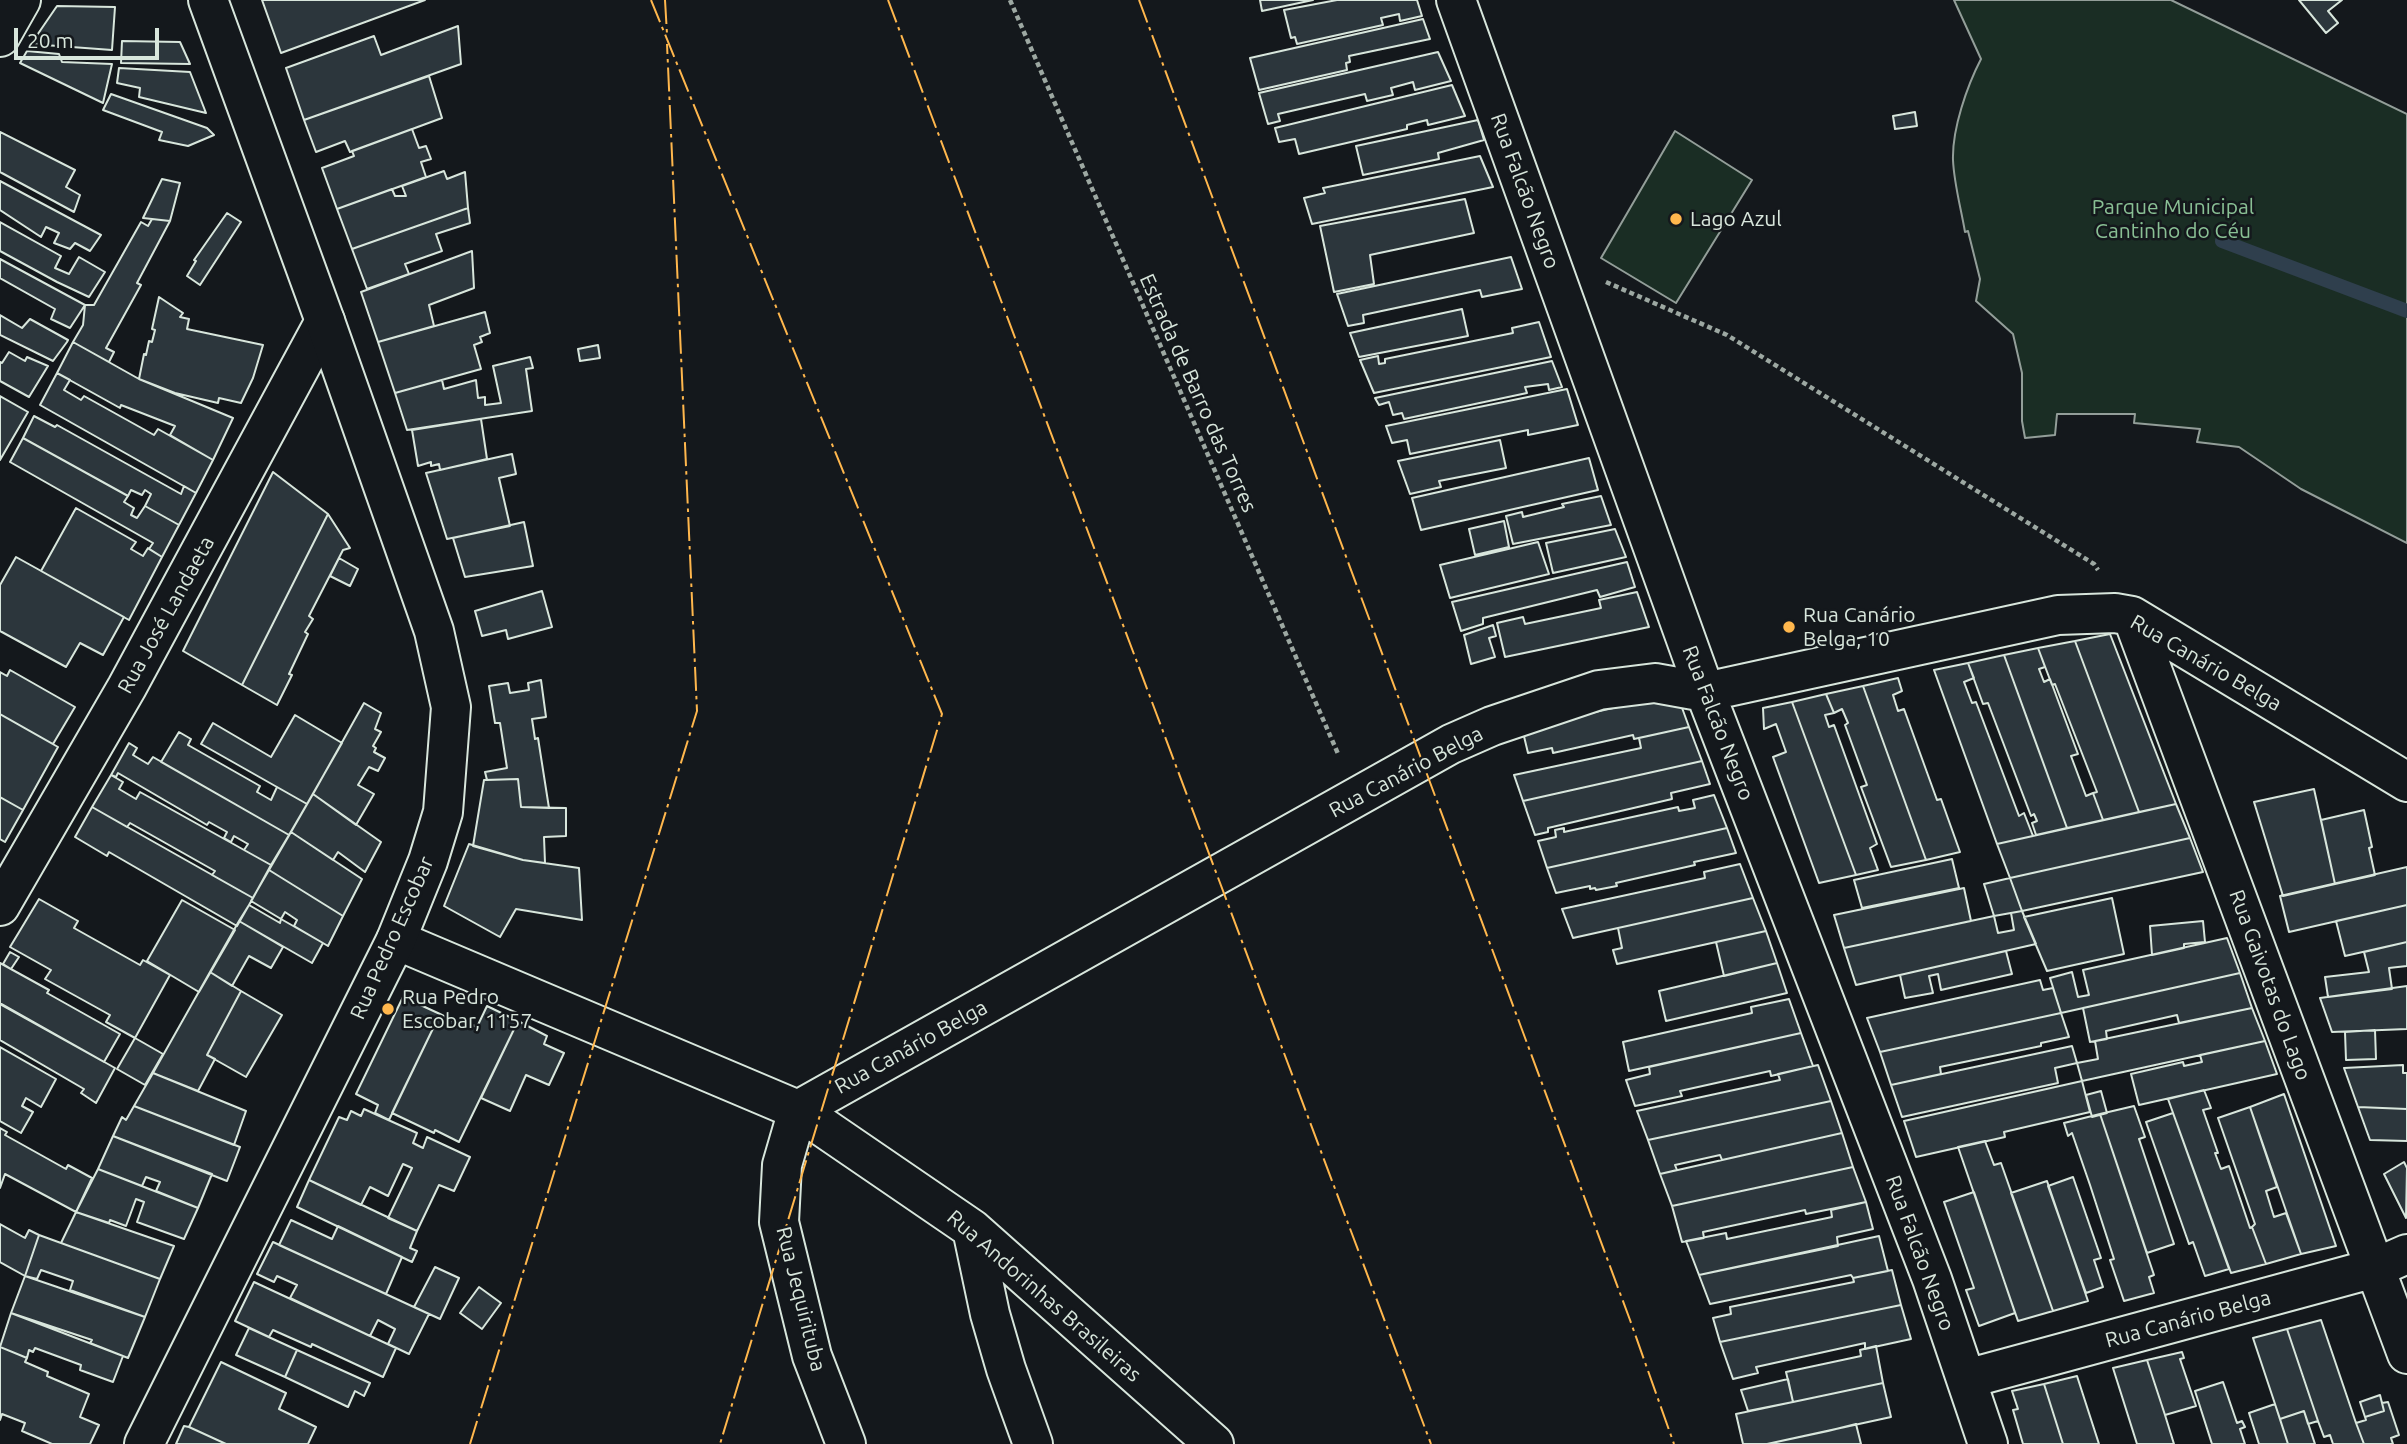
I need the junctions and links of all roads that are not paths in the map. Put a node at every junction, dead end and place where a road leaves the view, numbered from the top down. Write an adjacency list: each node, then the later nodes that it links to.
1 (21, 0): 4 (street)
2 (208, 0): 5 (street, Rua Pedro Escobar)
3 (1456, 0): 7 (street, Rua Falcão Negro)
4 (0, 37)
5 (325, 321): 9 (street, Rua José Landaeta); 10 (street, Rua Pedro Escobar)
6 (2132, 616): 7 (street, Rua Canário Belga); 8 (street, Rua Canário Belga); 13 (street, Rua Gaivotas do Lago)
7 (1705, 692): 11 (street, Rua Canário Belga); 15 (street, Rua Falcão Negro)
8 (2407, 782)
9 (0, 906)
10 (396, 940): 11 (street, Rua Andorinhas Brasileiras); 16 (street, Rua Pedro Escobar)
11 (798, 1110): 12 (street, Rua Andorinhas Brasileiras); 17 (street, Rua Jequirituba)
12 (972, 1229): 18 (street); 19 (street, Rua Andorinhas Brasileiras)
13 (2391, 1261): 14 (street, Rua Gaivotas do Lago); 15 (street, Rua Canário Belga)
14 (2407, 1354)
15 (1966, 1379): 20 (street, Rua Falcão Negro)
16 (144, 1444)
17 (846, 1444)
18 (1033, 1444)
19 (1214, 1444)
20 (1988, 1444)

